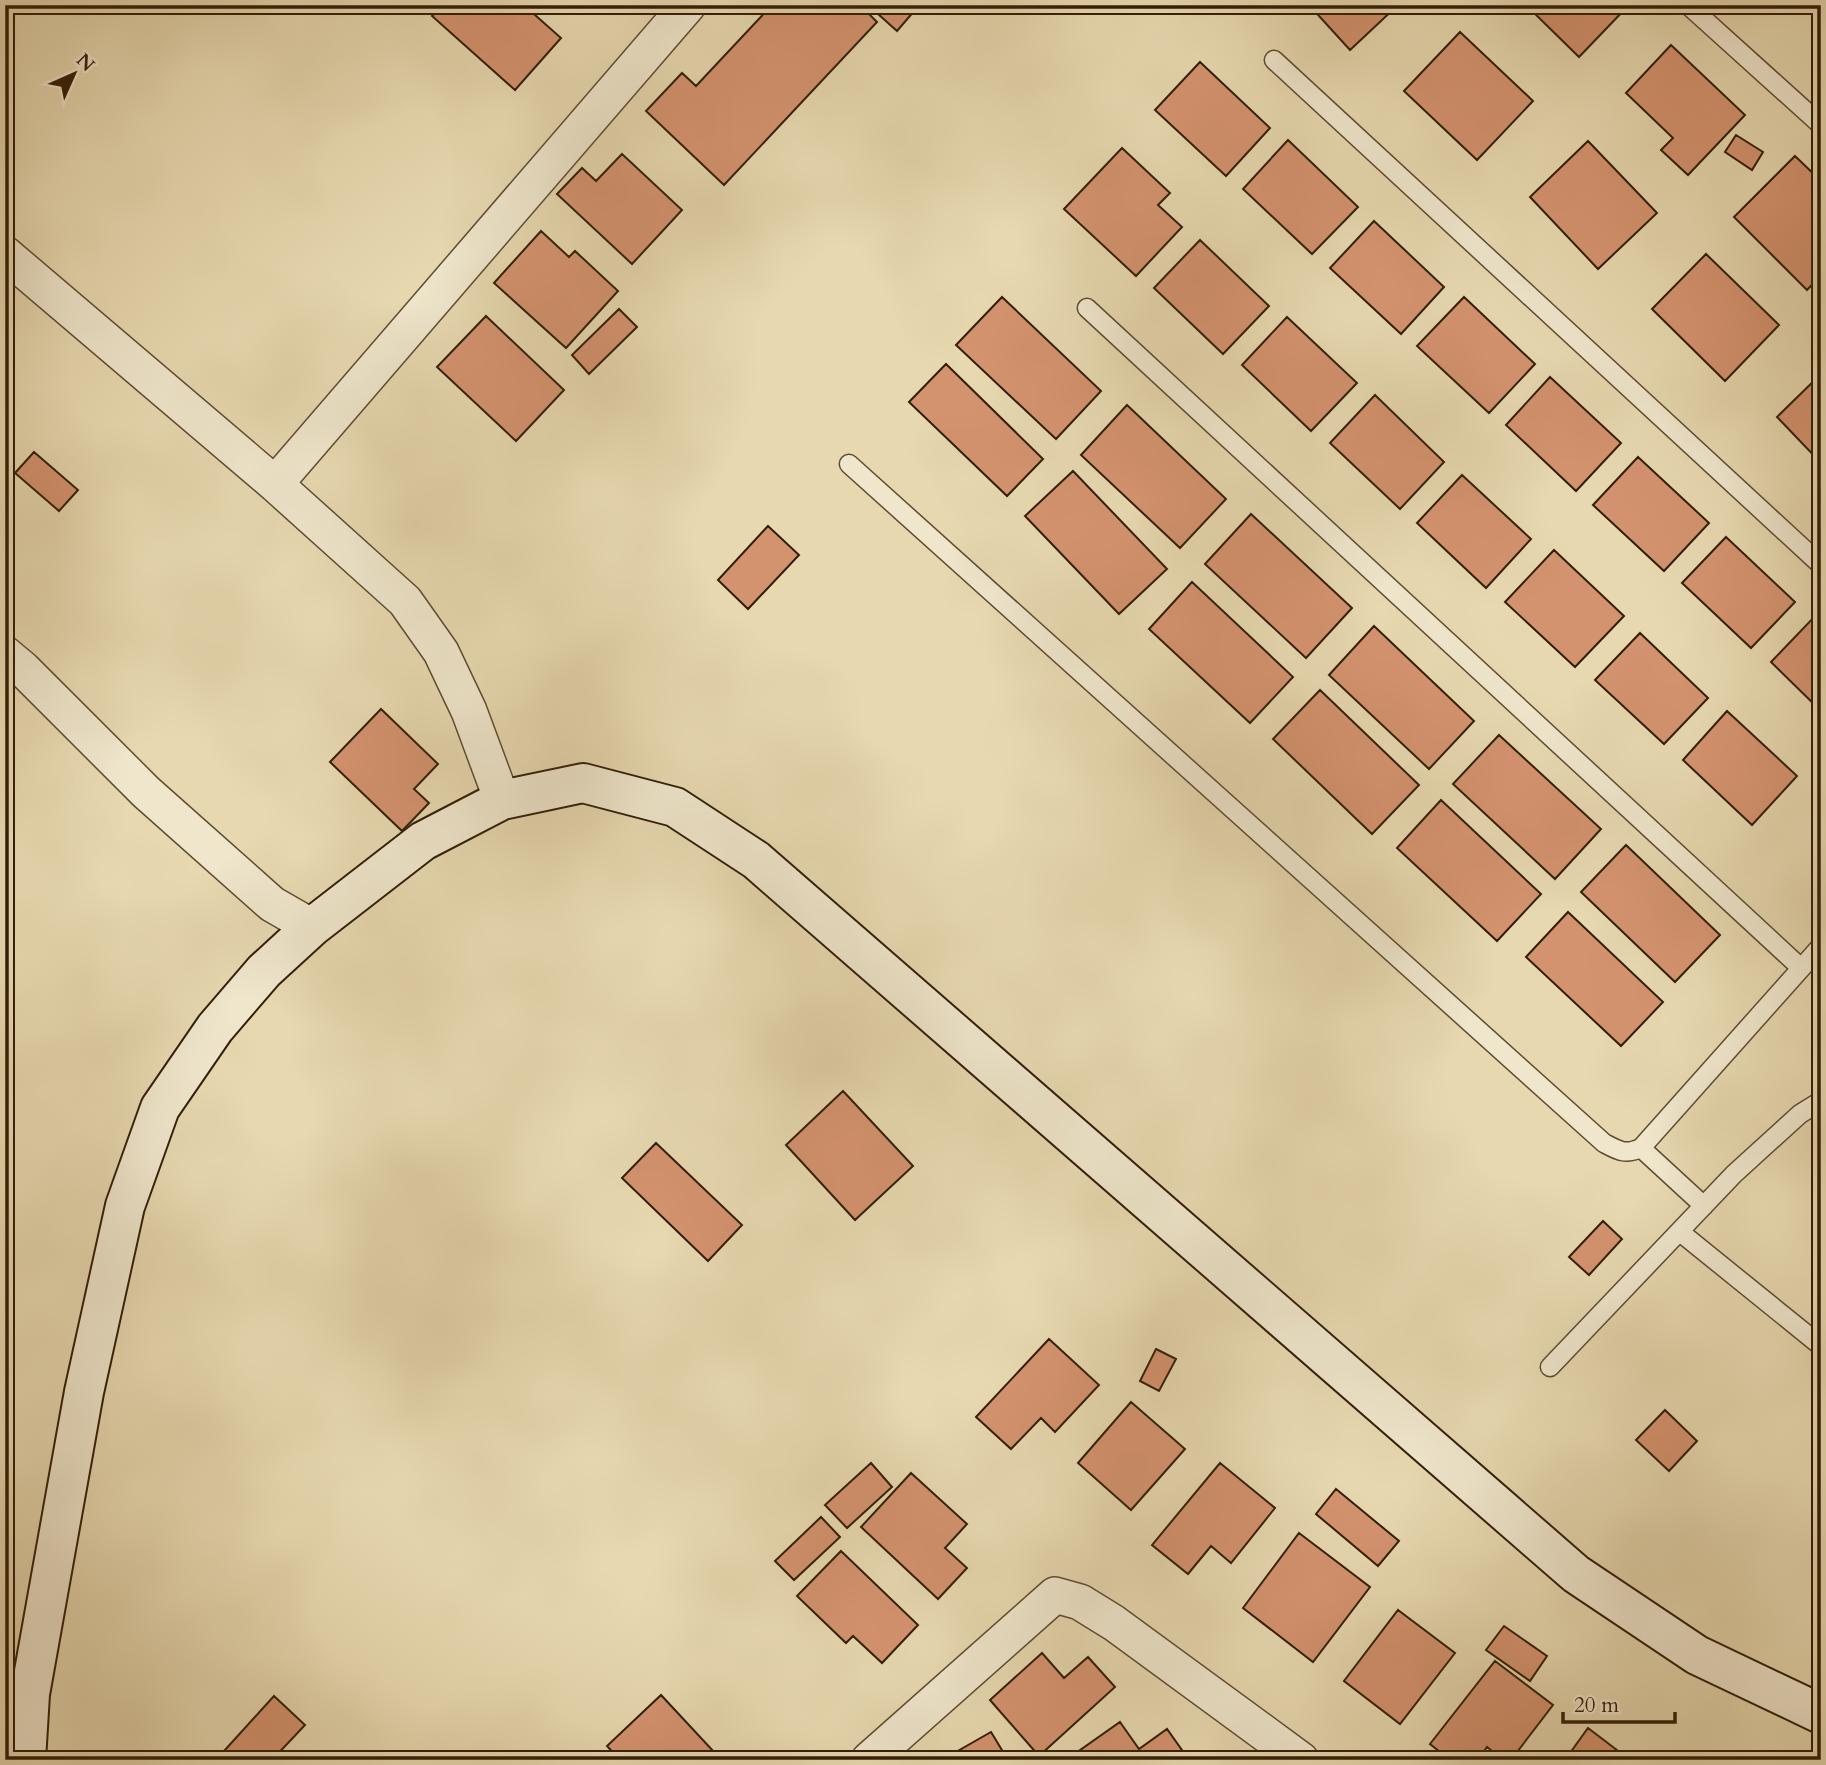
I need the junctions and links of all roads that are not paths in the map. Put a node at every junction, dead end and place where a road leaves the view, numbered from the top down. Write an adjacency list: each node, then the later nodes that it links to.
1 (688, 5): 8 (street)
2 (1688, 5): 4 (lane)
3 (1274, 60): 9 (lane)
4 (1821, 125)
5 (5, 254): 8 (street)
6 (1087, 308): 14 (lane)
7 (849, 464): 16 (lane)
8 (275, 484): 11 (street)
9 (1821, 565)
10 (5, 654): 12 (street)
11 (502, 800): 12 (street); 21 (street)
12 (312, 927): 22 (street)
13 (1821, 946): 14 (lane)
14 (1801, 968): 16 (lane)
15 (1821, 1101): 17 (lane)
16 (1641, 1148): 17 (lane)
17 (1704, 1206): 18 (lane)
18 (1680, 1232): 19 (lane); 20 (lane)
19 (1821, 1346)
20 (1550, 1367)
21 (1821, 1714)
22 (26, 1760)
23 (869, 1760): 24 (street)
24 (1301, 1760)

